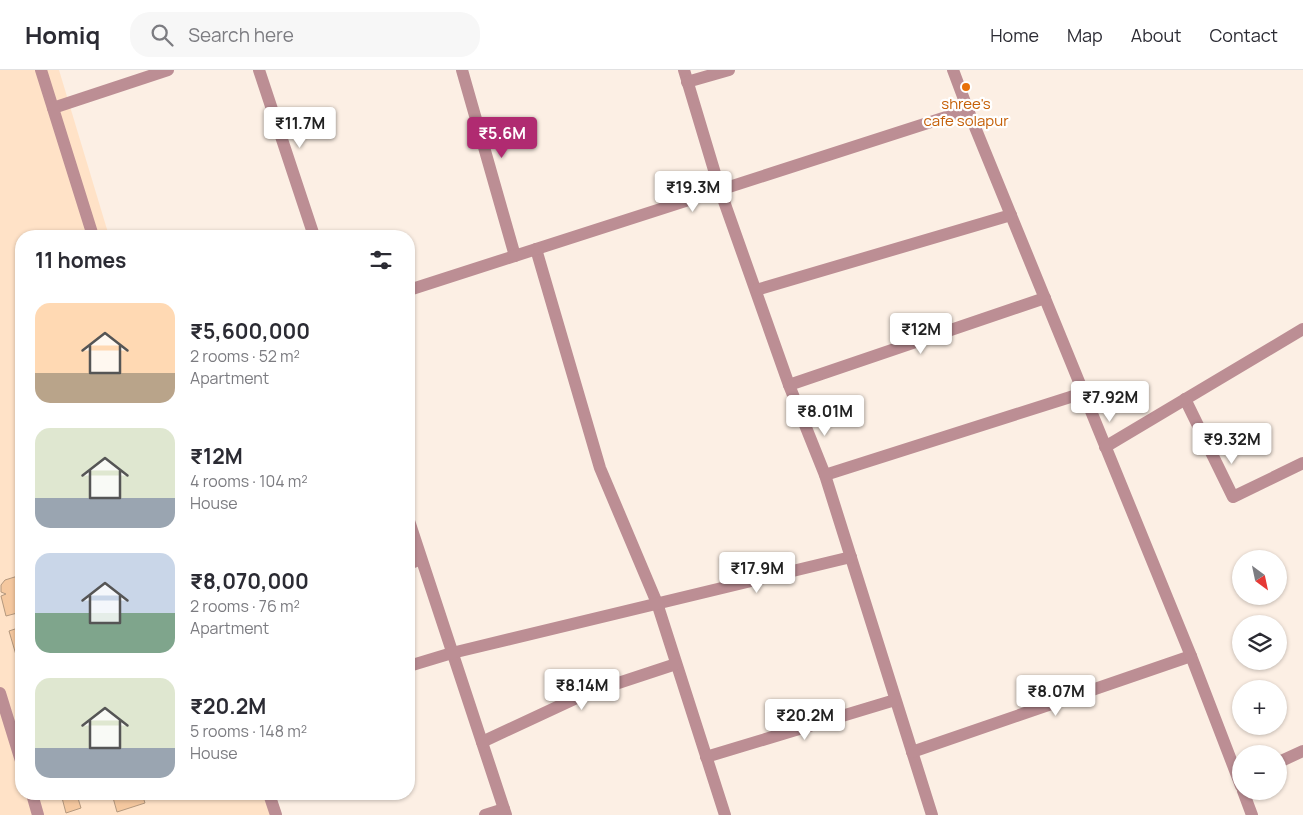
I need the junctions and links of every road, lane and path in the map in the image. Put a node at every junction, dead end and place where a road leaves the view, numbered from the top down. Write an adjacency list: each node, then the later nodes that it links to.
1 (41, 70): 8 (street)
2 (168, 70): 8 (street)
3 (259, 70): 13 (street)
4 (462, 70): 15 (street)
5 (729, 70): 7 (street)
6 (953, 70): 9 (street)
7 (685, 76): 10 (street)
8 (53, 108): 12 (street)
9 (968, 110): 10 (street); 11 (street)
10 (720, 190): 14 (street); 17 (street)
11 (1011, 216): 17 (street); 18 (street)
12 (91, 230)
13 (312, 230)
14 (536, 249): 15 (street); 30 (street)
15 (515, 256): 16 (street)
16 (415, 288)
17 (756, 290): 20 (street)
18 (1045, 298): 20 (street); 21 (street)
19 (1303, 329): 22 (street)
20 (789, 385): 25 (street)
21 (1083, 393): 23 (street); 25 (street)
22 (1185, 399): 23 (street); 24 (street)
23 (1105, 447): 32 (street)
24 (1303, 463)
25 (825, 475): 27 (street)
26 (415, 540): 28 (street)
27 (851, 557): 30 (street); 36 (street)
28 (421, 560): 29 (street); 31 (street)
29 (415, 562)
30 (657, 604): 31 (street); 34 (street)
31 (452, 652): 33 (street); 38 (street)
32 (1191, 656): 40 (street); 43 (street)
33 (415, 664)
34 (676, 664): 38 (street); 41 (street)
35 (0, 693): 37 (street)
36 (895, 700): 40 (street); 41 (street)
37 (15, 742)
38 (482, 742): 47 (street)
39 (1303, 751): 42 (street)
40 (912, 752): 52 (street)
41 (706, 757): 51 (street)
42 (1287, 758)
43 (1232, 762)
44 (34, 800): 48 (street)
45 (271, 800): 49 (street)
46 (1246, 800): 53 (street)
47 (505, 812): 50 (street)
48 (38, 815)
49 (276, 815)
50 (485, 815)
51 (725, 815)
52 (932, 815)
53 (1252, 815)

